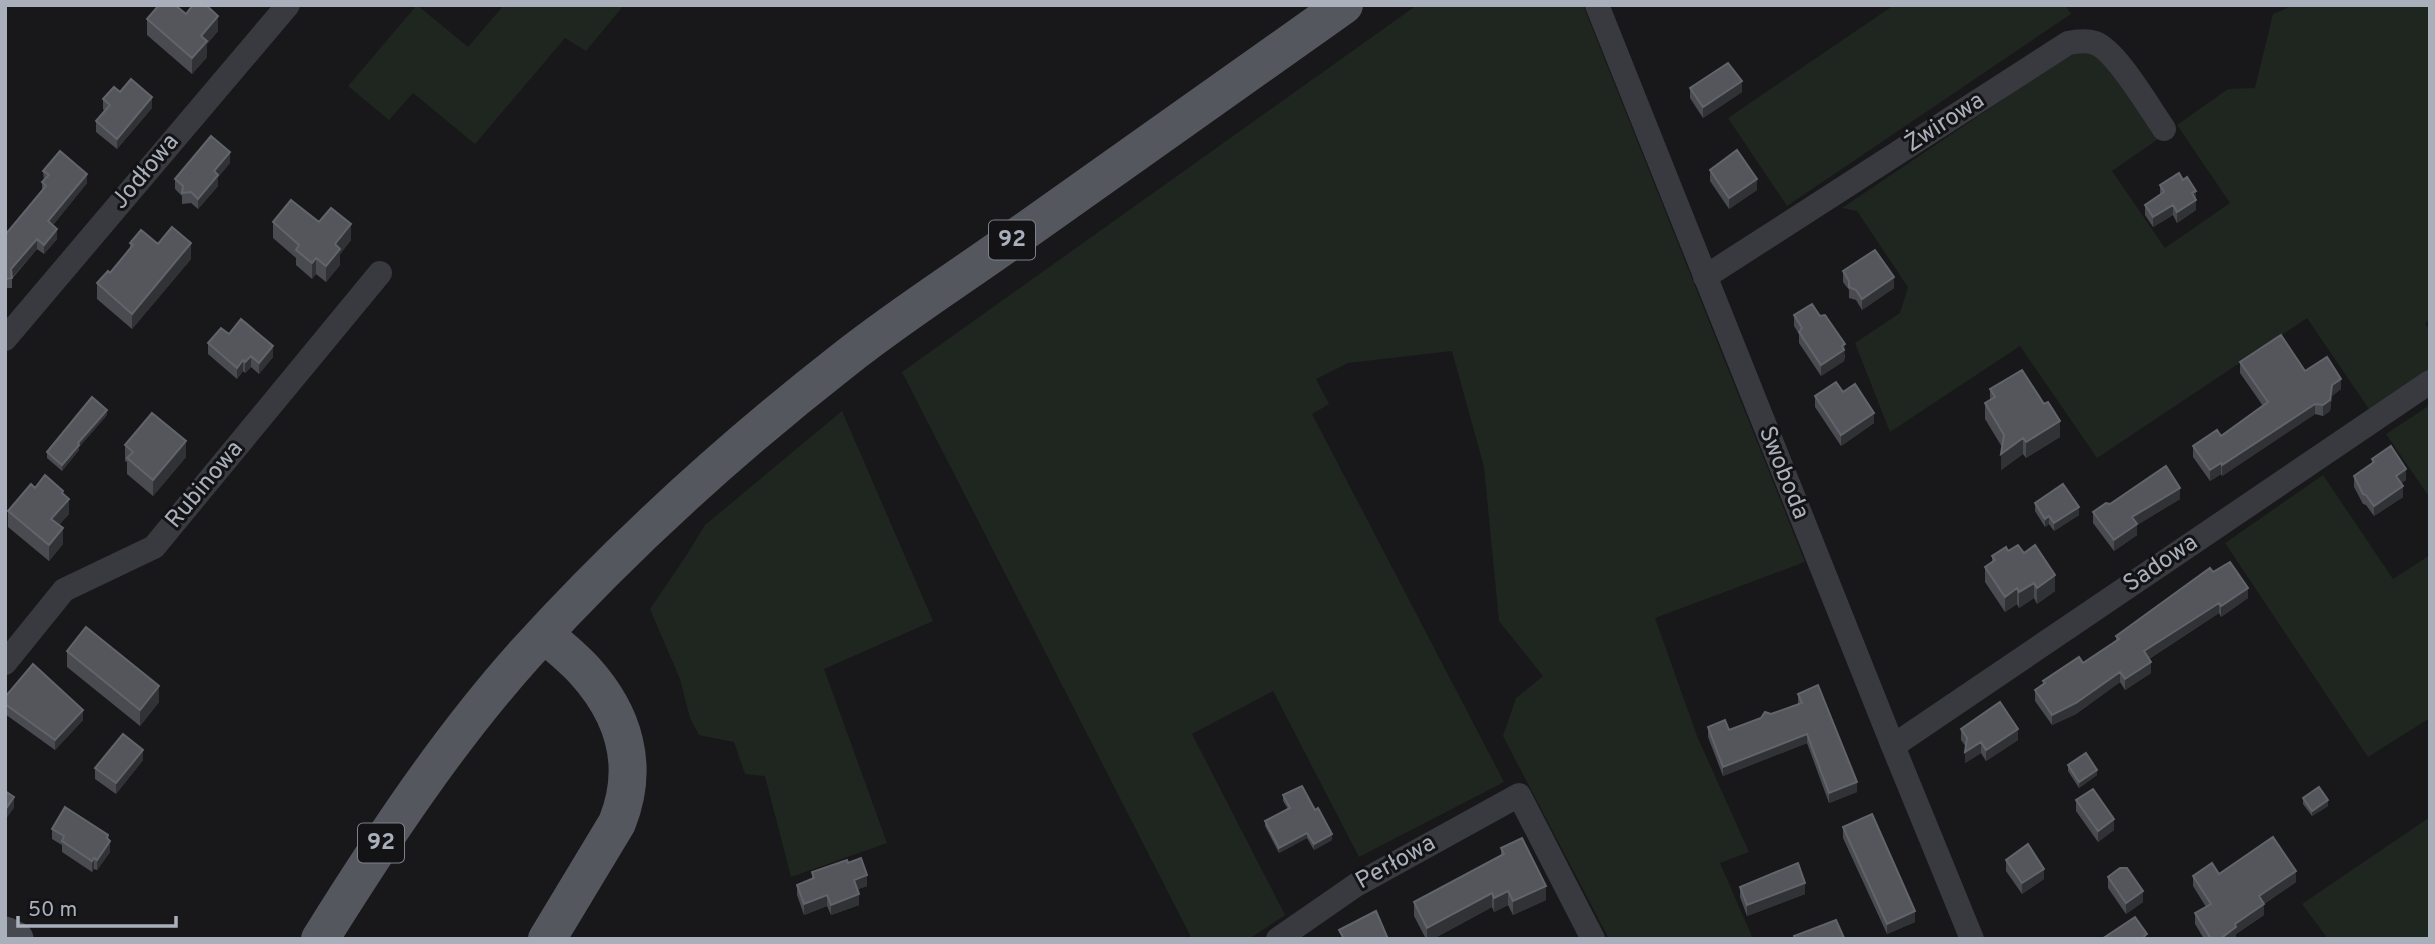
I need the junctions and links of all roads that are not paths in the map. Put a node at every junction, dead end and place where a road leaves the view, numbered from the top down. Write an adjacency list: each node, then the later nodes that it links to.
1 (288, 5): 7 (street, Jodłowa)
2 (1344, 5): 9 (main road, 92)
3 (1598, 5): 6 (street, Swoboda)
4 (2164, 129): 6 (street, Żwirowa)
5 (380, 273): 10 (street, Rubinowa)
6 (1704, 277): 11 (street, Swoboda)
7 (5, 339)
8 (2430, 382): 11 (street, Sadowa)
9 (544, 634): 15 (main road, 92); 16 (main road)
10 (5, 663)
11 (1893, 746): 18 (street, Swoboda)
12 (5, 934): 14 (main road)
13 (1292, 935): 17 (street, Perłowa)
14 (16, 939)
15 (320, 939)
16 (547, 939)
17 (1593, 939)
18 (1972, 939)

